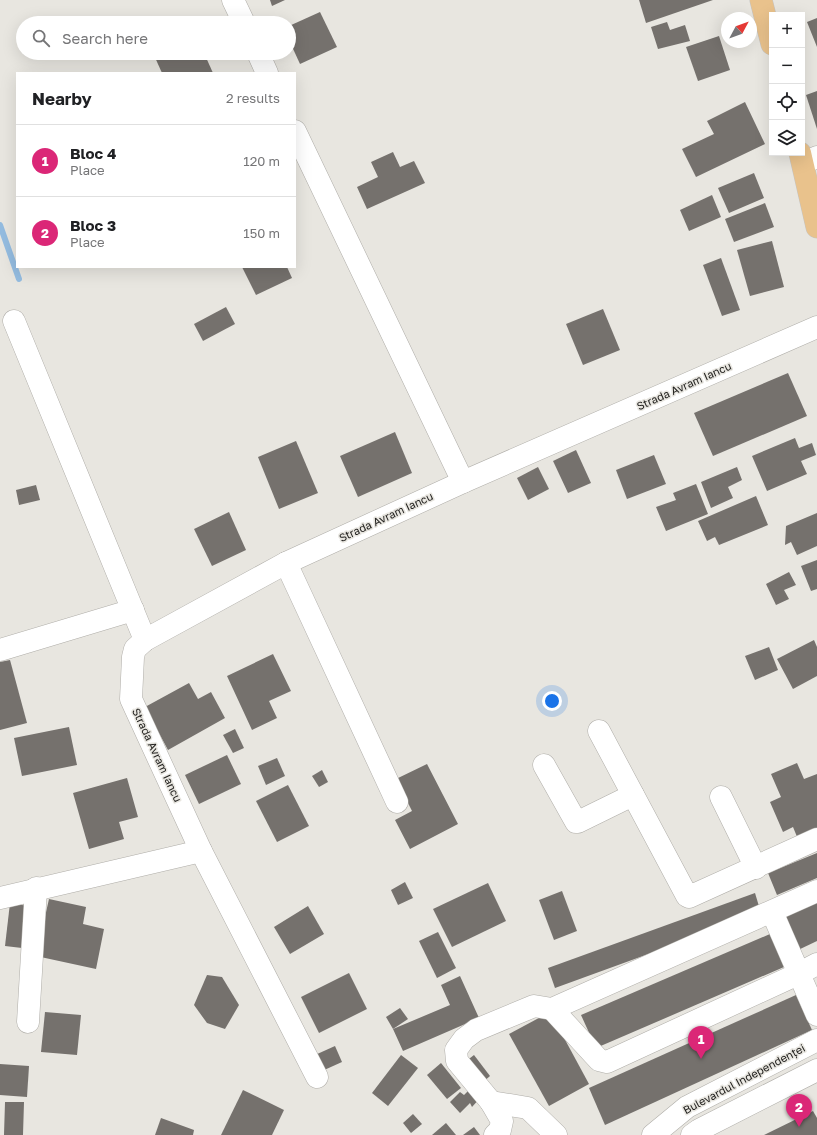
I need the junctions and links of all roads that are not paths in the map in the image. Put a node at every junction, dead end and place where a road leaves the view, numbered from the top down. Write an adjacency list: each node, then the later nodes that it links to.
1 (233, 0): 3 (street)
2 (761, 0): 4 (main road)
3 (241, 16)
4 (769, 32)
5 (262, 60): 6 (street)
6 (268, 72)
7 (296, 133): 12 (street)
8 (807, 158): 9 (main road)
9 (817, 227)
10 (14, 321): 14 (street)
11 (817, 327): 12 (street, Strada Avram Iancu)
12 (462, 482): 13 (street, Strada Avram Iancu)
13 (286, 563): 15 (street, Strada Avram Iancu); 21 (street)
14 (133, 610): 15 (street); 16 (street)
15 (146, 640): 23 (street, Strada Avram Iancu)
16 (0, 650)
17 (599, 731): 19 (street)
18 (544, 765): 19 (street)
19 (633, 795): 24 (street)
20 (721, 797): 24 (street)
21 (397, 802)
22 (817, 839): 24 (street)
23 (201, 851): 25 (street); 36 (street, Strada Avram Iancu)
24 (756, 868)
25 (36, 888): 27 (street); 33 (street)
26 (817, 891): 28 (street)
27 (0, 898)
28 (772, 912): 30 (street); 31 (street)
29 (817, 964): 30 (street)
30 (798, 974): 31 (street); 32 (street)
31 (552, 1009): 37 (street)
32 (817, 1015)
33 (28, 1022)
34 (817, 1040): 38 (street, Bulevardul Independenței)
35 (817, 1070): 39 (street)
36 (317, 1077)
37 (491, 1102): 40 (street); 41 (street)
38 (687, 1107): 39 (street); 42 (street, Bulevardul Independenței)
39 (696, 1132)
40 (495, 1135)
41 (556, 1135)
42 (653, 1135)

